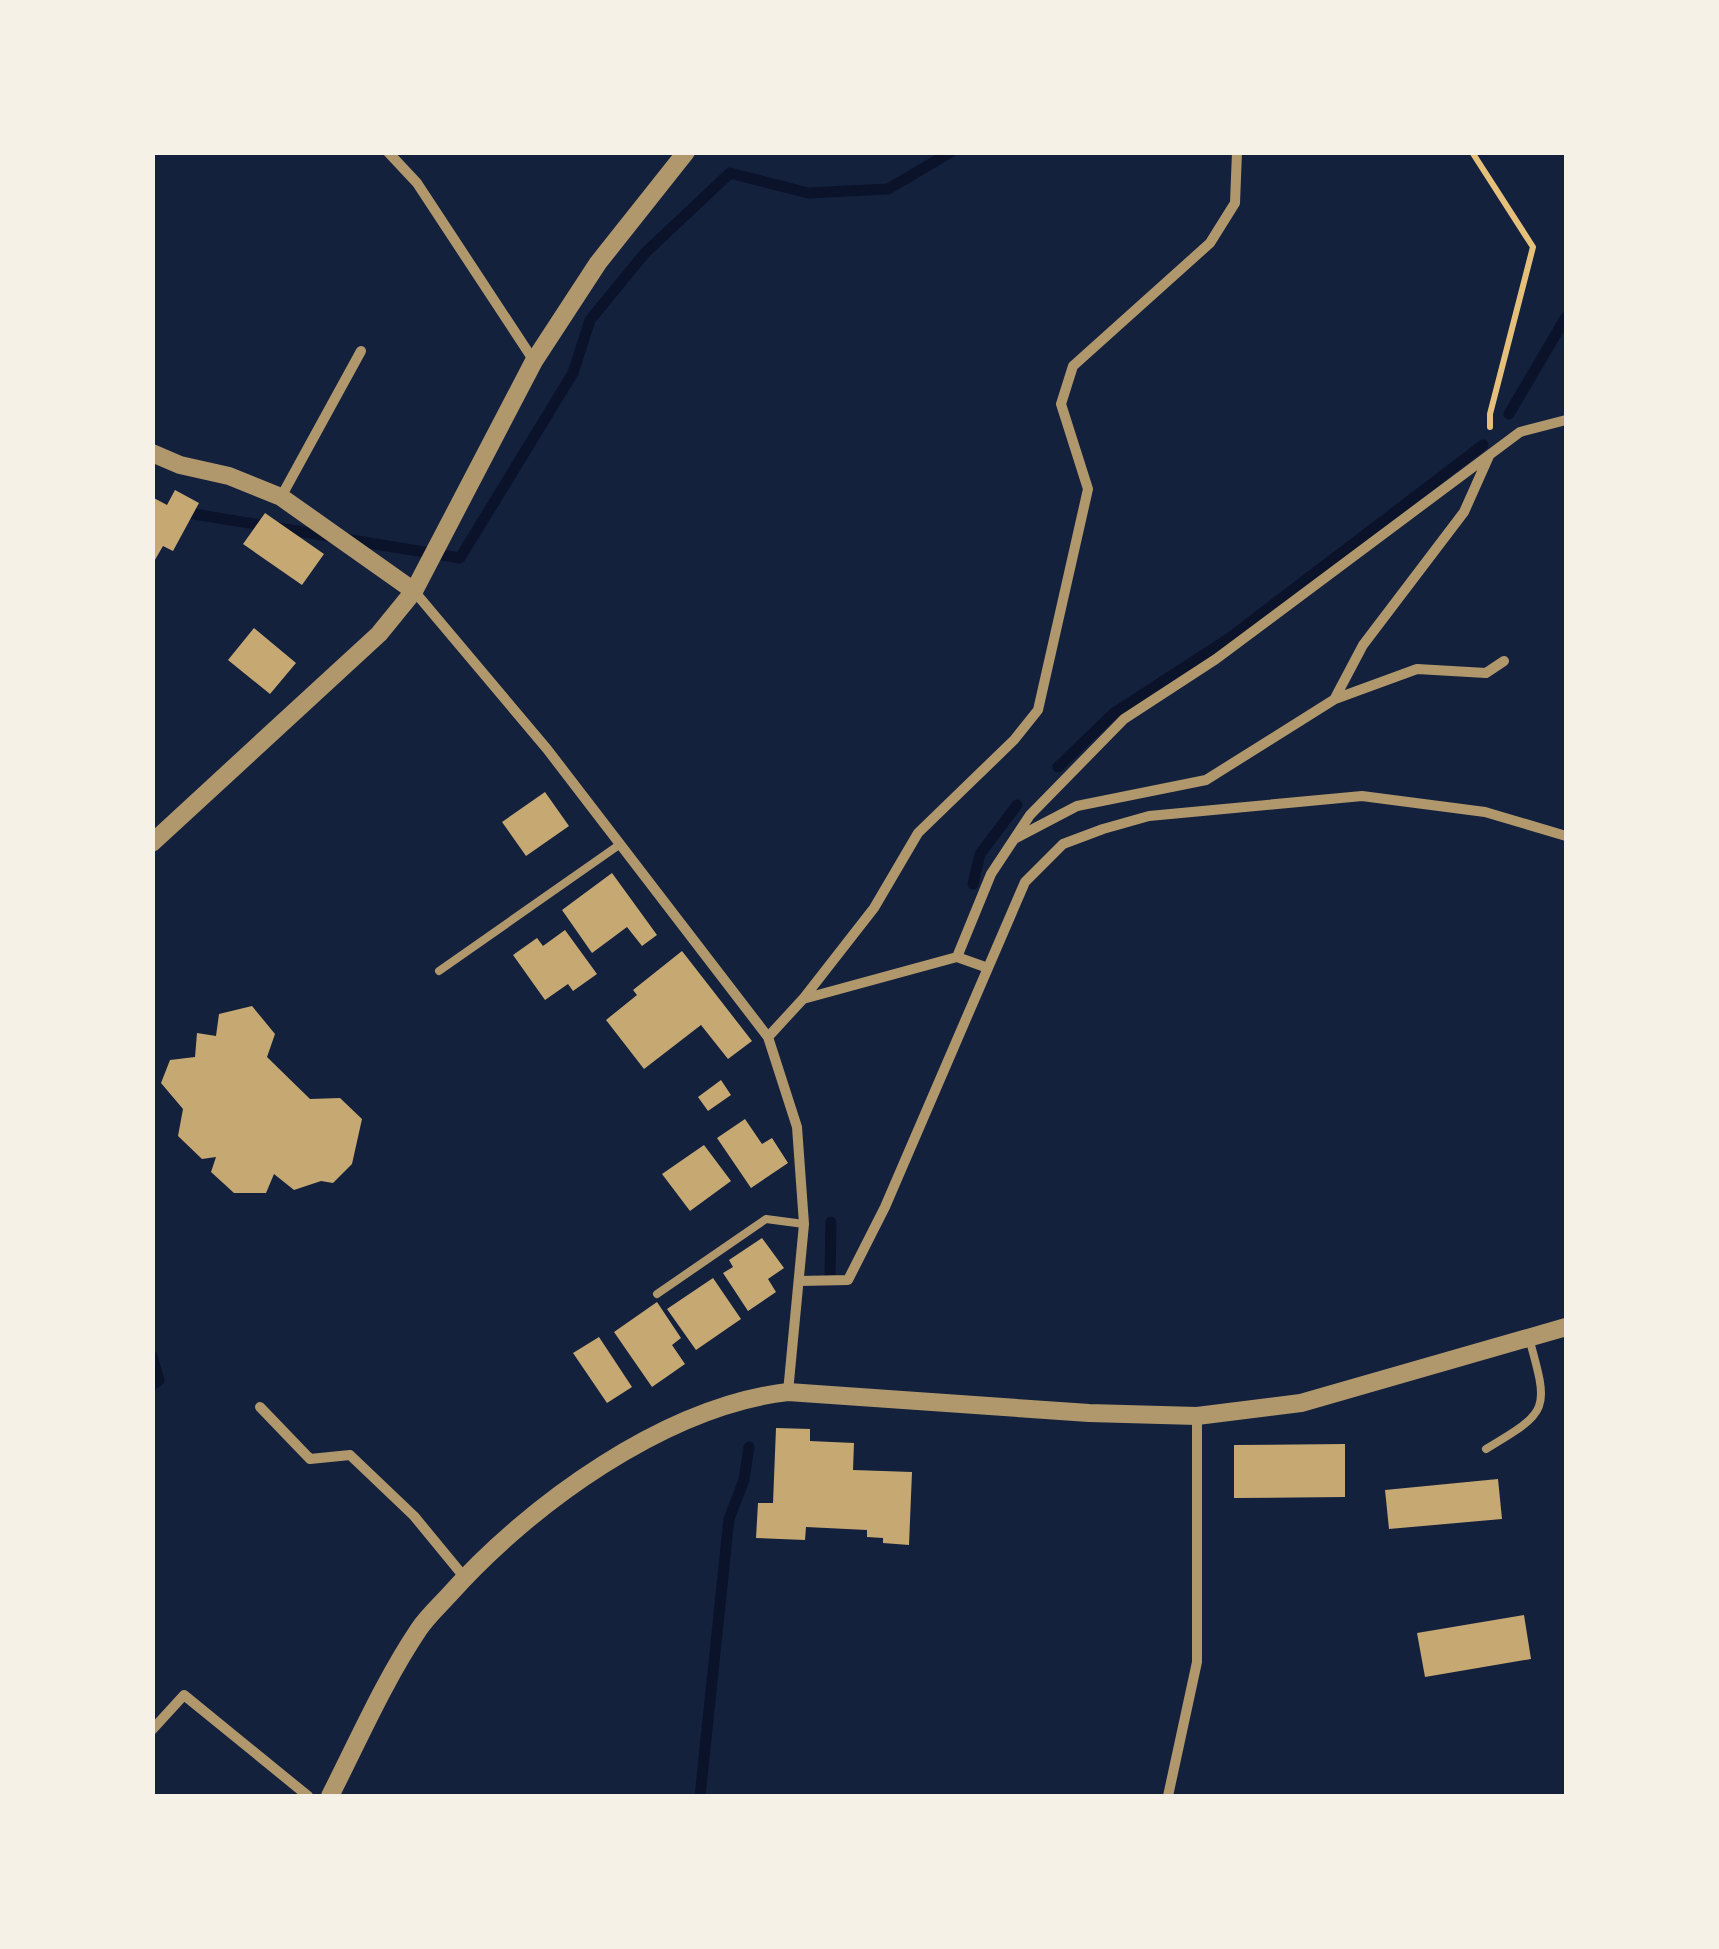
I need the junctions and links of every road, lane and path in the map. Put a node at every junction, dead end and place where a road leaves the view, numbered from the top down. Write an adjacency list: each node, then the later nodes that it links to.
1 (388, 152): 6 (street)
2 (686, 152): 6 (street)
3 (1237, 152): 21 (street)
4 (1472, 152): 9 (path)
5 (361, 351): 10 (street)
6 (534, 361): 11 (street)
7 (1566, 420): 9 (street)
8 (152, 453): 10 (street)
9 (1490, 454): 13 (street); 15 (street)
10 (281, 497): 11 (street)
11 (414, 591): 16 (street); 17 (street)
12 (1504, 661): 13 (street)
13 (1335, 699): 15 (street)
14 (1566, 836): 19 (street)
15 (1015, 838): 18 (street)
16 (152, 843)
17 (619, 845): 20 (lane); 22 (street)
18 (957, 957): 19 (street); 21 (street)
19 (988, 968): 24 (street)
20 (439, 971)
21 (802, 999): 22 (street)
22 (768, 1037): 23 (street)
23 (804, 1224): 24 (street); 25 (lane)
24 (799, 1281): 28 (street)
25 (657, 1294)
26 (1566, 1327): 27 (street)
27 (1530, 1338): 30 (street); 31 (lane)
28 (788, 1392): 30 (street); 32 (street)
29 (260, 1406): 32 (street)
30 (1197, 1416): 36 (street)
31 (1486, 1449)
32 (464, 1578): 35 (street)
33 (152, 1730): 34 (street)
34 (308, 1796)
35 (330, 1796)
36 (1168, 1796)

